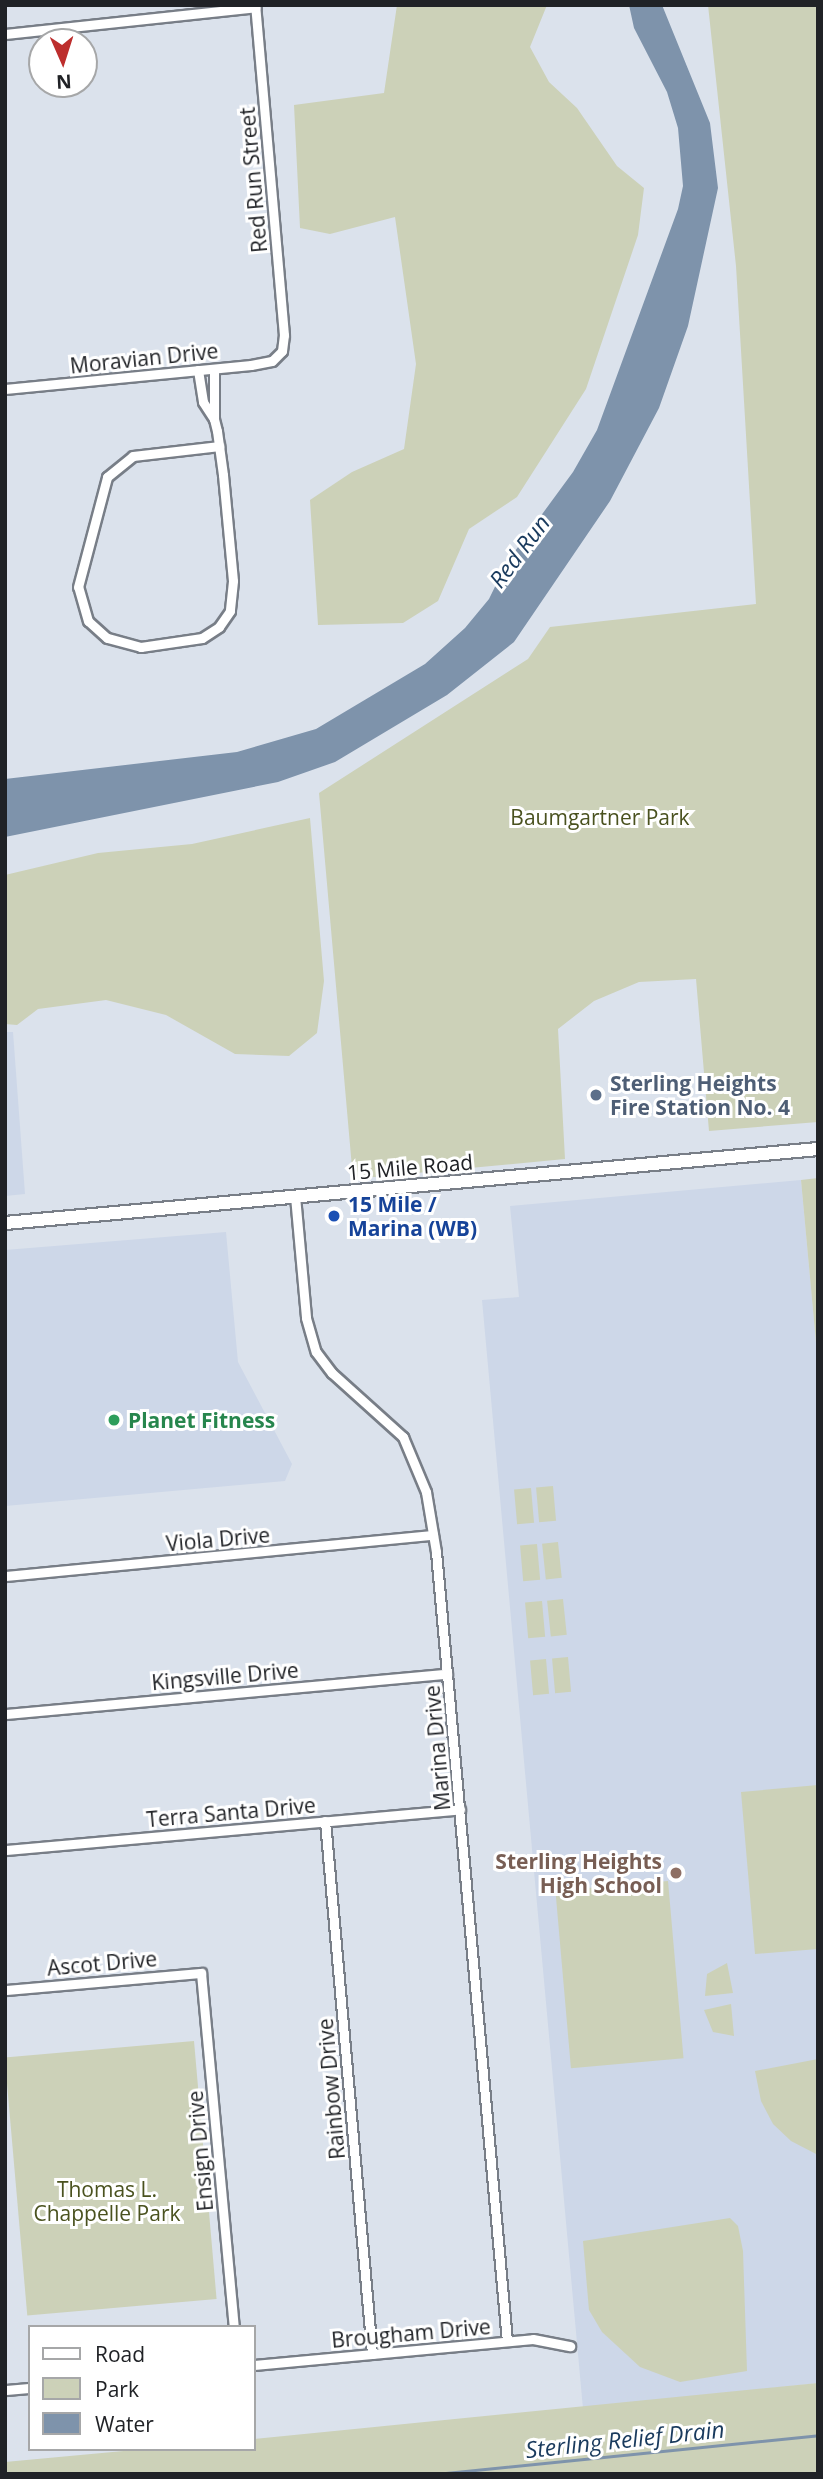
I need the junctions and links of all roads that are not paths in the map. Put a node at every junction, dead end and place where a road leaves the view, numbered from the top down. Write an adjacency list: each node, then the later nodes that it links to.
1 (166, 5): 3 (street)
2 (255, 6): 3 (street); 5 (street, Red Run Street)
3 (168, 18): 4 (street)
4 (5, 34)
5 (282, 351): 6 (street, Moravian Drive)
6 (214, 369): 7 (street, Moravian Drive); 9 (street)
7 (198, 370): 8 (street, Moravian Drive); 9 (street)
8 (5, 389)
9 (214, 419): 10 (street)
10 (219, 446): 10 (street)
11 (818, 1149): 12 (main road, 15 Mile Road)
12 (295, 1196): 13 (main road, 15 Mile Road); 14 (street, Marina Drive)
13 (5, 1223)
14 (433, 1535): 15 (street, Viola Drive); 16 (street, Marina Drive)
15 (5, 1576)
16 (447, 1674): 17 (street, Kingsville Drive); 18 (street, Marina Drive)
17 (5, 1714)
18 (460, 1809): 19 (street, Terra Santa Drive); 24 (street, Marina Drive)
19 (325, 1821): 20 (street, Terra Santa Drive); 26 (street, Rainbow Drive)
20 (5, 1850)
21 (201, 1973): 22 (street, Ascot Drive); 23 (street, Ensign Drive)
22 (5, 1990)
23 (234, 2325)
24 (507, 2341): 25 (street, Brougham Drive); 26 (street, Brougham Drive)
25 (570, 2346)
26 (372, 2354): 27 (street, Brougham Drive)
27 (256, 2365)
28 (28, 2388): 29 (street)
29 (5, 2390)

